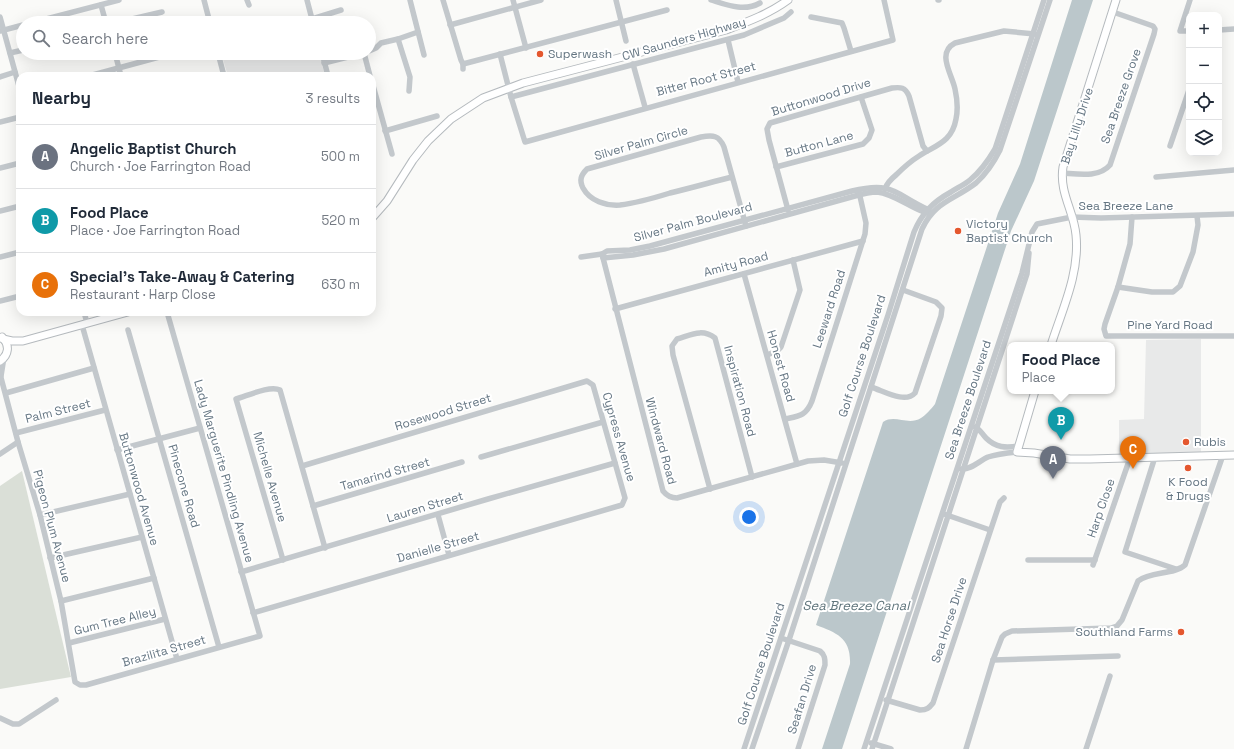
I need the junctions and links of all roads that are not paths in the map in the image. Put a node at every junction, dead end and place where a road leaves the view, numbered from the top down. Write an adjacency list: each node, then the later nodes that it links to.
1 (120, 0): 17 (street)
2 (204, 0): 29 (street)
3 (307, 0): 30 (street)
4 (410, 0): 41 (street)
5 (443, 0): 35 (street)
6 (513, 0): 18 (street)
7 (541, 0): 18 (street)
8 (616, 0): 34 (street)
9 (711, 0): 16 (street)
10 (788, 0): 42 (main road, CW Saunders Highway)
11 (884, 0): 50 (street, Bitter Root Street)
12 (1044, 0): 43 (street, Golf Course Boulevard)
13 (1050, 0): 43 (street, Golf Course Boulevard)
14 (1116, 0): 23 (main road, Bay Lilly Drive)
15 (1190, 0): 24 (street)
16 (760, 3)
17 (101, 5): 26 (street); 27 (street)
18 (516, 7): 35 (street); 49 (street)
19 (341, 10): 31 (street)
20 (667, 10): 34 (street)
21 (162, 12): 28 (street)
22 (791, 12): 45 (street)
23 (1113, 12): 97 (main road, Bay Lilly Drive); 97 (street, Sea Breeze Grove)
24 (1186, 12)
25 (1186, 12): 40 (street)
26 (58, 16)
27 (104, 16)
28 (145, 16)
29 (208, 16)
30 (311, 16)
31 (325, 16)
32 (0, 17): 39 (street)
33 (811, 17): 50 (street)
34 (622, 23): 46 (street); 49 (street)
35 (450, 25): 53 (street)
36 (16, 27): 39 (street)
37 (1234, 29): 38 (street)
38 (1222, 30)
39 (2, 31): 52 (street)
40 (1186, 31)
41 (418, 32): 44 (street); 54 (street)
42 (718, 32): 47 (street); 55 (main road, CW Saunders Highway)
43 (1036, 34): 91 (street); 105 (street, Golf Course Boulevard)
44 (398, 39): 48 (street); 80 (street)
45 (728, 40): 47 (street); 78 (street)
46 (626, 42)
47 (721, 42): 64 (street)
48 (376, 48)
49 (526, 48): 53 (street)
50 (851, 51): 78 (street, Bitter Root Street)
51 (16, 52): 52 (street)
52 (10, 53): 68 (street)
53 (500, 54): 79 (street)
54 (424, 55)
55 (613, 59): 63 (main road, CW Saunders Highway); 66 (street)
56 (117, 60): 65 (street)
57 (148, 60): 65 (street)
58 (220, 60): 71 (street)
59 (323, 60): 62 (street)
60 (336, 60): 62 (street)
61 (367, 60): 73 (street)
62 (324, 63): 72 (street)
63 (595, 64): 67 (main road, CW Saunders Highway); 74 (street)
64 (633, 64): 66 (street); 85 (street)
65 (119, 68): 69 (street); 70 (street)
66 (616, 68): 74 (street)
67 (568, 71): 77 (street); 79 (main road, CW Saunders Highway)
68 (15, 72): 75 (street); 76 (street)
69 (104, 72)
70 (120, 72)
71 (223, 72)
72 (327, 72)
73 (369, 72)
74 (598, 73): 77 (street)
75 (16, 76)
76 (0, 77)
77 (571, 80): 82 (street)
78 (738, 82): 85 (street, Bitter Root Street)
79 (509, 88): 82 (street); 106 (main road, CW Saunders Highway)
80 (409, 91)
81 (376, 97): 89 (street)
82 (511, 97): 85 (street, Bitter Root Street)
83 (862, 97): 91 (street, Buttonwood Drive); 94 (street, Button Lane); 94 (street, Buttonwood Drive)
84 (1186, 99): 90 (street)
85 (645, 107)
86 (437, 116): 89 (street)
87 (16, 118): 88 (street)
88 (0, 122)
89 (385, 131): 92 (street)
90 (1170, 146)
91 (927, 152): 100 (street)
92 (392, 154)
93 (16, 164): 95 (street)
94 (776, 167): 104 (street, Buttonwood Drive)
95 (0, 168)
96 (1234, 170): 99 (street)
97 (1062, 173): 109 (main road, Bay Lilly Drive)
98 (732, 177): 98 (street, Silver Palm Circle); 111 (street, Silver Palm Circle)
99 (1156, 177)
100 (884, 190): 101 (street, Silver Palm Boulevard); 105 (street, Silver Palm Boulevard)
101 (859, 192): 104 (street, Silver Palm Boulevard); 112 (street, Leeward Road)
102 (16, 207): 103 (street)
103 (0, 211)
104 (788, 211): 111 (street, Silver Palm Boulevard)
105 (929, 212): 121 (street, Golf Course Boulevard); 162 (street, Golf Course Boulevard)
106 (376, 213)
107 (1234, 214): 108 (street, Sea Breeze Lane)
108 (1197, 216): 110 (street, Sea Breeze Lane); 120 (street)
109 (1072, 217): 110 (street, Sea Breeze Lane); 113 (street, Sea Breeze Lane); 133 (main road, Bay Lilly Drive)
110 (1132, 218): 120 (street)
111 (745, 223): 115 (street, Silver Palm Boulevard)
112 (863, 241): 118 (street, Amity Road); 144 (street, Leeward Road)
113 (1030, 241): 146 (street, Sea Breeze Boulevard)
114 (16, 253): 116 (street)
115 (602, 256): 117 (street, Silver Palm Boulevard); 124 (street, Windward Road)
116 (0, 257)
117 (581, 257)
118 (793, 260): 119 (street, Amity Road); 134 (street)
119 (744, 274): 124 (street, Amity Road); 134 (street, Honest Road)
120 (1118, 287): 130 (street, Pine Yard Road)
121 (903, 290): 139 (street, Golf Course Boulevard); 139 (street)
122 (16, 297): 123 (street)
123 (0, 301)
124 (615, 309): 169 (street, Windward Road)
125 (84, 316): 128 (street, Buttonwood Avenue)
126 (113, 316): 128 (main road)
127 (168, 316): 147 (street, Lady Marguerite Pindling Avenue)
128 (84, 324): 132 (main road); 136 (street, Buttonwood Avenue)
129 (128, 330): 149 (street, Pinecone Road)
130 (1234, 336)
131 (2, 337): 132 (main road); 135 (main road)
132 (23, 341): 135 (main road)
133 (1052, 342)
134 (767, 355): 144 (street, Honest Road)
135 (4, 357): 137 (street, Pigeon Plum Avenue)
136 (94, 368): 141 (street); 143 (street, Buttonwood Avenue)
137 (1, 375): 141 (street, Pigeon Plum Avenue)
138 (591, 382): 145 (street, Cypress Avenue); 166 (street, Rosewood Street)
139 (872, 387): 165 (street, Golf Course Boulevard)
140 (1034, 394): 152 (main road)
141 (6, 395): 142 (street); 148 (street, Pigeon Plum Avenue)
142 (0, 401)
143 (105, 410): 148 (street, Palm Street); 153 (street, Buttonwood Avenue)
144 (785, 419): 164 (street, Honest Road)
145 (603, 422): 158 (street); 163 (street, Cypress Avenue)
146 (974, 426): 151 (street, Sea Breeze Boulevard); 167 (street, Sea Breeze Boulevard)
147 (200, 428): 149 (street); 185 (street, Lady Marguerite Pindling Avenue)
148 (16, 433): 150 (street, Pigeon Plum Avenue)
149 (159, 439): 153 (street); 194 (street, Pinecone Road)
150 (18, 442): 154 (street); 174 (street, Pigeon Plum Avenue)
151 (1001, 447): 152 (street); 155 (street)
152 (1018, 449): 155 (street, Sea Breeze Boulevard); 160 (main road)
153 (117, 450): 170 (street, Buttonwood Avenue)
154 (0, 454)
155 (1000, 454): 167 (street, Sea Breeze Boulevard)
156 (1223, 455): 157 (main road); 159 (main road); 184 (street)
157 (1234, 455)
158 (481, 457)
159 (1155, 457): 160 (main road); 184 (street)
160 (1130, 458): 183 (street, Harp Close)
161 (462, 462): 173 (street, Tamarind Street)
162 (838, 462): 164 (street, Windward Road); 165 (street, Windward Road); 191 (street, Golf Course Boulevard)
163 (615, 463): 171 (street, Cypress Avenue); 175 (street, Lauren Street)
164 (797, 464): 168 (street, Windward Road)
165 (845, 464): 192 (street, Golf Course Boulevard)
166 (302, 466): 173 (street); 182 (street, Michelle Avenue)
167 (960, 469): 176 (street, Sea Breeze Boulevard)
168 (752, 477): 169 (street, Windward Road); 169 (street, Inspiration Road)
169 (710, 489)
170 (130, 494): 174 (street); 178 (street, Buttonwood Avenue)
171 (625, 498): 180 (street, Danielle Street)
172 (1004, 498): 177 (street, Sea Horse Drive)
173 (314, 506): 179 (street)
174 (40, 515): 181 (street, Pigeon Plum Avenue)
175 (438, 515): 179 (street, Lauren Street); 180 (street)
176 (945, 515): 177 (street); 200 (street, Sea Breeze Boulevard); 202 (street, Sea Breeze Boulevard)
177 (990, 530): 202 (street, Sea Horse Drive)
178 (142, 537): 181 (street); 186 (street, Buttonwood Avenue)
179 (325, 548): 182 (street, Lauren Street)
180 (449, 555): 188 (street, Danielle Street)
181 (50, 558): 187 (street, Pigeon Plum Avenue)
182 (283, 560): 185 (street, Lauren Street)
183 (1028, 560)
184 (1177, 569): 197 (street)
185 (242, 572): 188 (street, Lady Marguerite Pindling Avenue)
186 (154, 578): 187 (street); 189 (street, Buttonwood Avenue)
187 (61, 601): 193 (street, Pigeon Plum Avenue)
188 (253, 613): 190 (street, Lady Marguerite Pindling Avenue)
189 (165, 619): 193 (street, Gum Tree Alley); 196 (street, Buttonwood Avenue)
190 (260, 636): 194 (street, Brazilita Street)
191 (781, 638): 192 (street, Seafan Drive); 206 (street, Golf Course Boulevard)
192 (789, 640): 207 (street, Golf Course Boulevard); 208 (street, Seafan Drive)
193 (69, 643): 199 (street, Pigeon Plum Avenue)
194 (219, 647): 196 (street, Brazilita Street)
195 (1118, 656): 197 (street)
196 (177, 659): 199 (street, Brazilita Street)
197 (993, 660): 211 (street)
198 (1110, 676): 212 (street)
199 (75, 682)
200 (881, 698): 202 (street, Sea Horse Drive); 204 (street, Sea Breeze Boulevard)
201 (56, 700): 203 (street)
202 (888, 700): 205 (street, Sea Breeze Boulevard)
203 (0, 718)
204 (867, 742): 205 (street); 209 (street, Sea Breeze Boulevard)
205 (872, 746): 210 (street)
206 (744, 749)
207 (752, 749)
208 (798, 749)
209 (864, 749)
210 (892, 749)
211 (966, 749)
212 (1086, 749)

